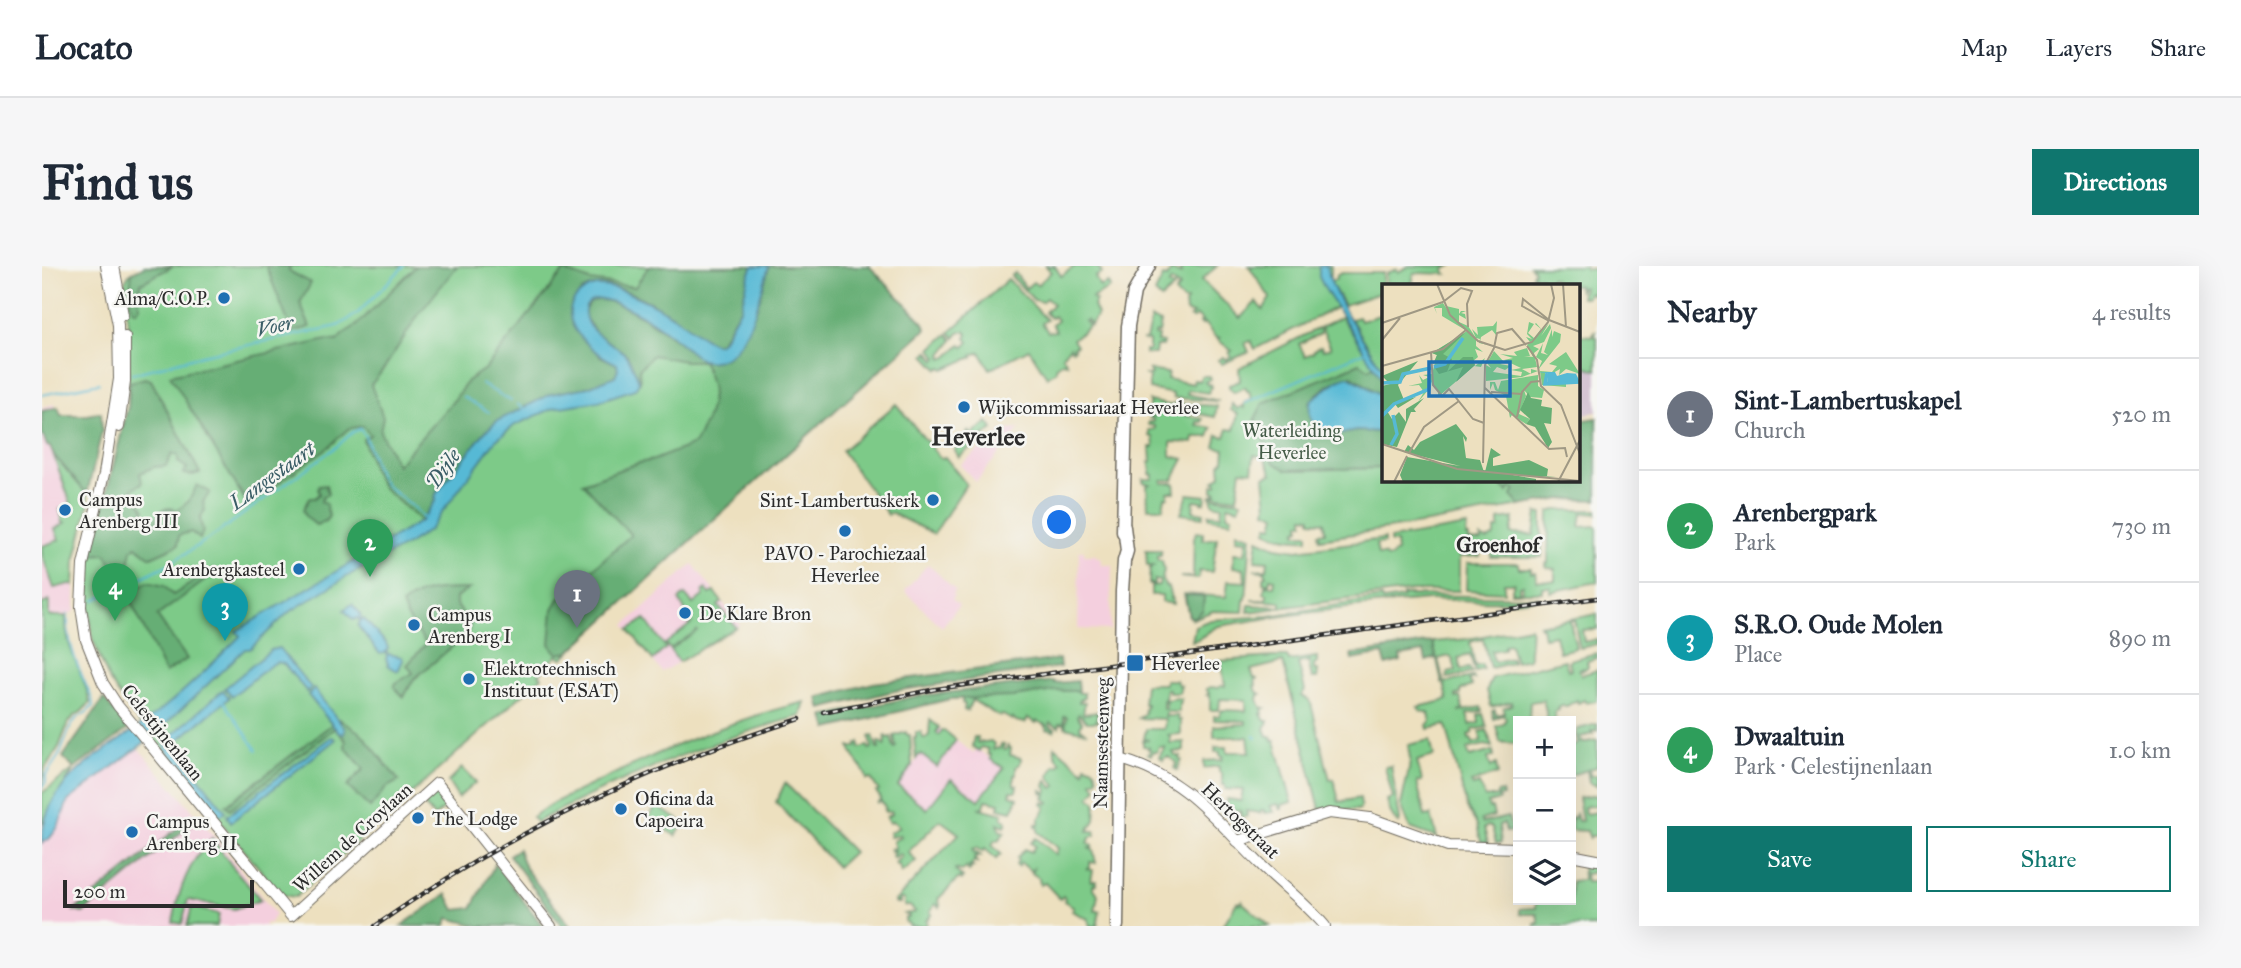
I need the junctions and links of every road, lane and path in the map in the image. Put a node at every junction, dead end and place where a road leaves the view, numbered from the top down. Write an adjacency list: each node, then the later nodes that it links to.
1 (106, 266): 4 (street, Celestijnenlaan)
2 (114, 266): 4 (street, Celestijnenlaan)
3 (1149, 266): 5 (main road, Naamsesteenweg)
4 (104, 474): 10 (street, Celestijnenlaan)
5 (1120, 759): 6 (street, Hertogstraat); 12 (main road, Naamsesteenweg)
6 (1237, 841): 7 (street); 13 (street, Hertogstraat)
7 (1513, 848)
8 (1576, 856): 9 (street)
9 (1597, 860)
10 (291, 916): 11 (street, Willem de Croylaan)
11 (551, 926)
12 (1117, 926)
13 (1325, 926)

